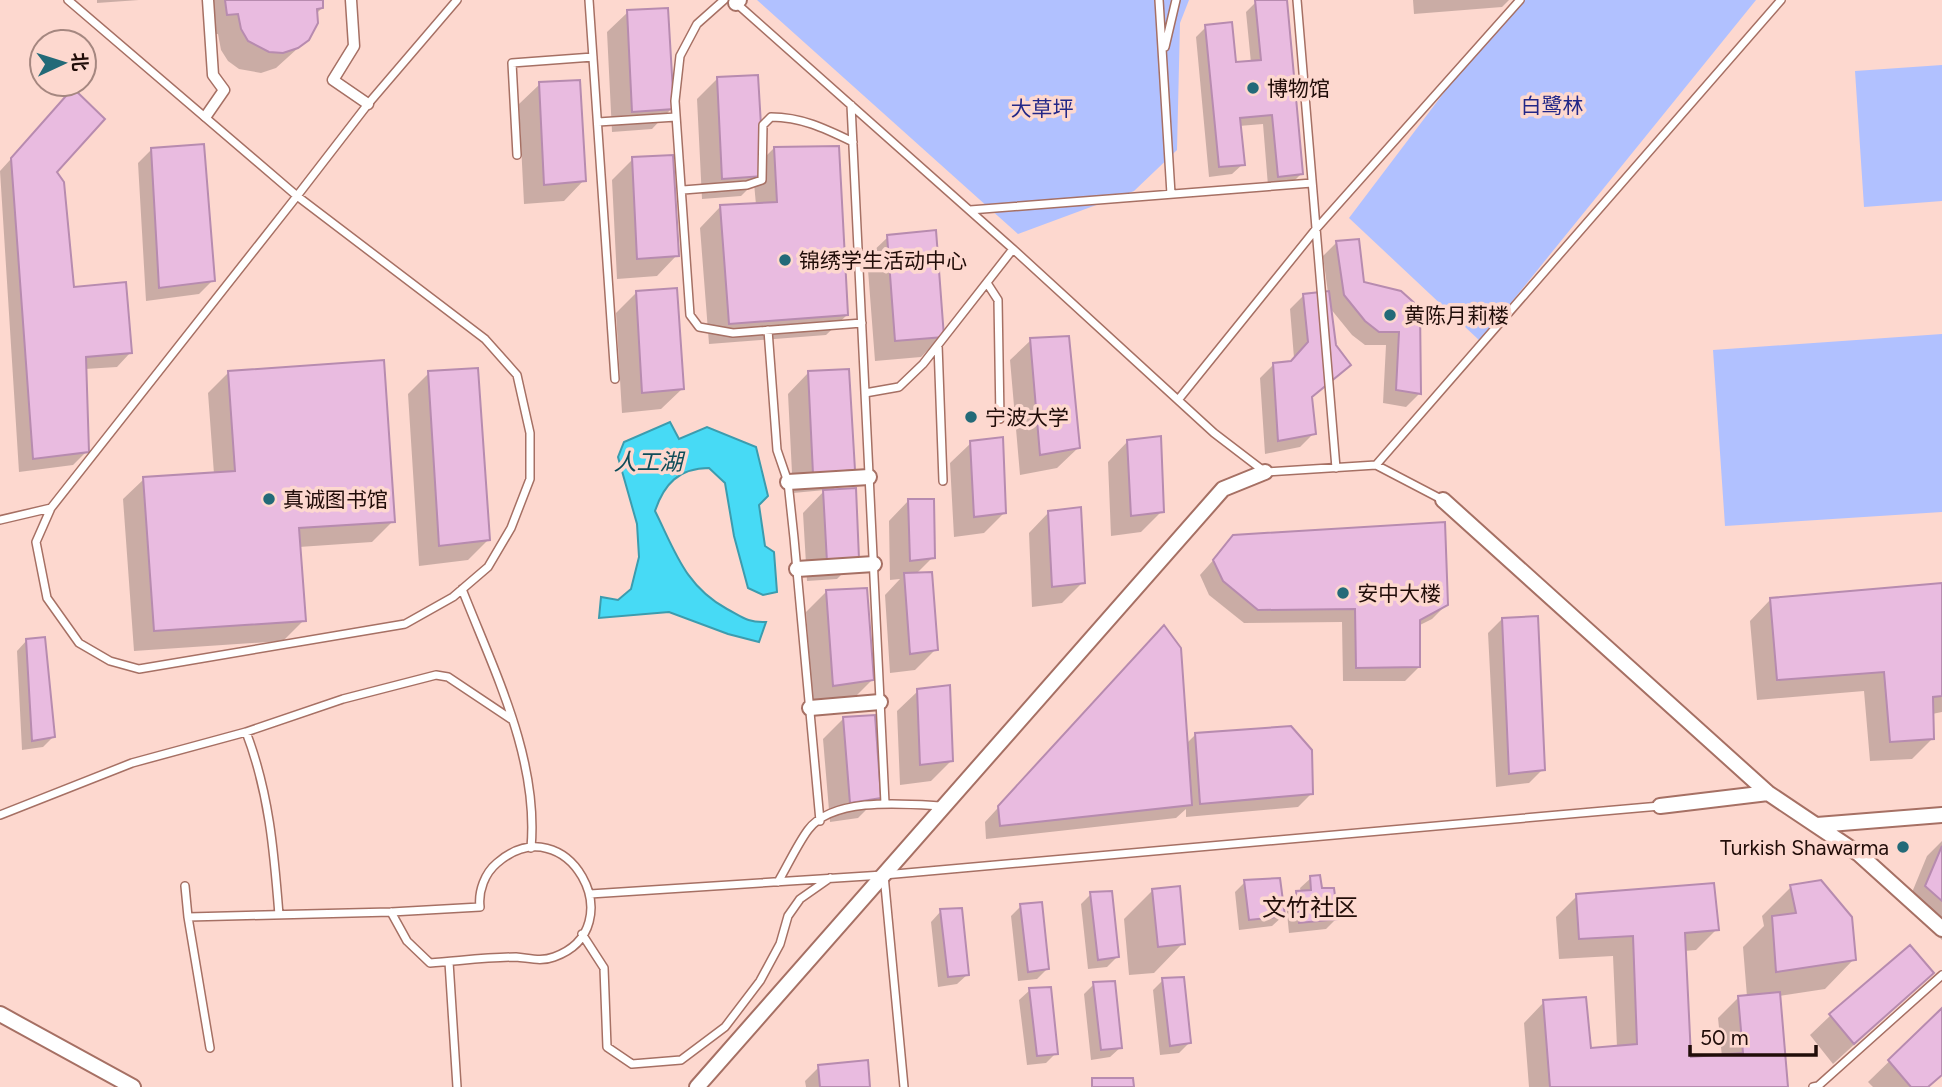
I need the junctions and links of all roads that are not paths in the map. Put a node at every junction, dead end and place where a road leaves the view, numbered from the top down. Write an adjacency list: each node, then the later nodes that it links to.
1 (68, 0): 16 (lane)
2 (208, 0): 16 (street)
3 (351, 0): 14 (street)
4 (457, 0): 14 (lane)
5 (589, 0): 13 (lane)
6 (1159, 0): 12 (lane)
7 (1176, 0): 12 (lane)
8 (1297, 0): 21 (lane)
9 (1521, 0): 26 (lane)
10 (1781, 0): 36 (lane)
11 (733, 1): 15 (lane); 17 (lane)
12 (1163, 55): 23 (lane)
13 (593, 57): 18 (lane); 20 (lane)
14 (368, 104): 24 (lane)
15 (852, 105): 19 (lane); 25 (lane)
16 (206, 116): 24 (lane)
17 (676, 117): 18 (lane); 22 (lane)
18 (598, 122): 32 (lane)
19 (853, 142): 22 (lane); 29 (lane)
20 (517, 155)
21 (1312, 183): 23 (lane); 26 (lane)
22 (683, 190): 30 (lane)
23 (1171, 194): 25 (lane)
24 (297, 196): 43 (lane); 47 (lane)
25 (970, 210): 27 (lane)
26 (1316, 229): 34 (lane); 37 (lane)
27 (1013, 248): 28 (lane); 34 (lane)
28 (986, 283): 31 (lane); 35 (lane)
29 (862, 323): 30 (lane); 33 (lane)
30 (768, 330): 41 (lane)
31 (938, 344): 33 (lane); 40 (lane)
32 (615, 379)
33 (865, 393): 39 (lane)
34 (1178, 400): 38 (lane)
35 (1000, 419)
36 (1376, 465): 37 (lane); 42 (lane)
37 (1336, 468): 38 (lane)
38 (1265, 472): 54 (street)
39 (869, 477): 41 (street); 45 (lane)
40 (943, 481)
41 (788, 482): 46 (lane)
42 (1443, 500): 52 (street)
43 (51, 508): 44 (lane); 47 (lane)
44 (0, 520)
45 (874, 564): 46 (street); 48 (lane)
46 (797, 569): 49 (lane)
47 (462, 589): 50 (lane)
48 (880, 702): 49 (street); 53 (lane)
49 (810, 708): 58 (lane)
50 (511, 719): 51 (lane); 60 (lane)
51 (246, 732): 56 (lane); 67 (lane)
52 (1768, 793): 55 (street); 59 (street)
53 (885, 803): 54 (lane); 58 (lane)
54 (944, 806): 61 (street)
55 (1660, 806): 61 (lane)
56 (0, 815)
57 (1942, 816): 59 (street)
58 (820, 821): 63 (lane)
59 (1816, 825): 69 (street)
60 (531, 848): 65 (lane); 66 (lane)
61 (884, 875): 62 (lane); 77 (street); 78 (lane)
62 (830, 878): 63 (lane); 70 (lane)
63 (778, 882): 65 (lane)
64 (185, 886): 68 (lane)
65 (590, 894): 70 (lane)
66 (391, 912): 67 (lane); 71 (lane)
67 (279, 915): 68 (lane)
68 (188, 917): 74 (lane)
69 (1942, 929)
70 (583, 934): 71 (lane)
71 (449, 962): 76 (lane)
72 (1942, 975): 79 (lane)
73 (0, 1014): 75 (street)
74 (210, 1048)
75 (132, 1087)
76 (457, 1087)
77 (697, 1087)
78 (904, 1087)
79 (1813, 1087)

